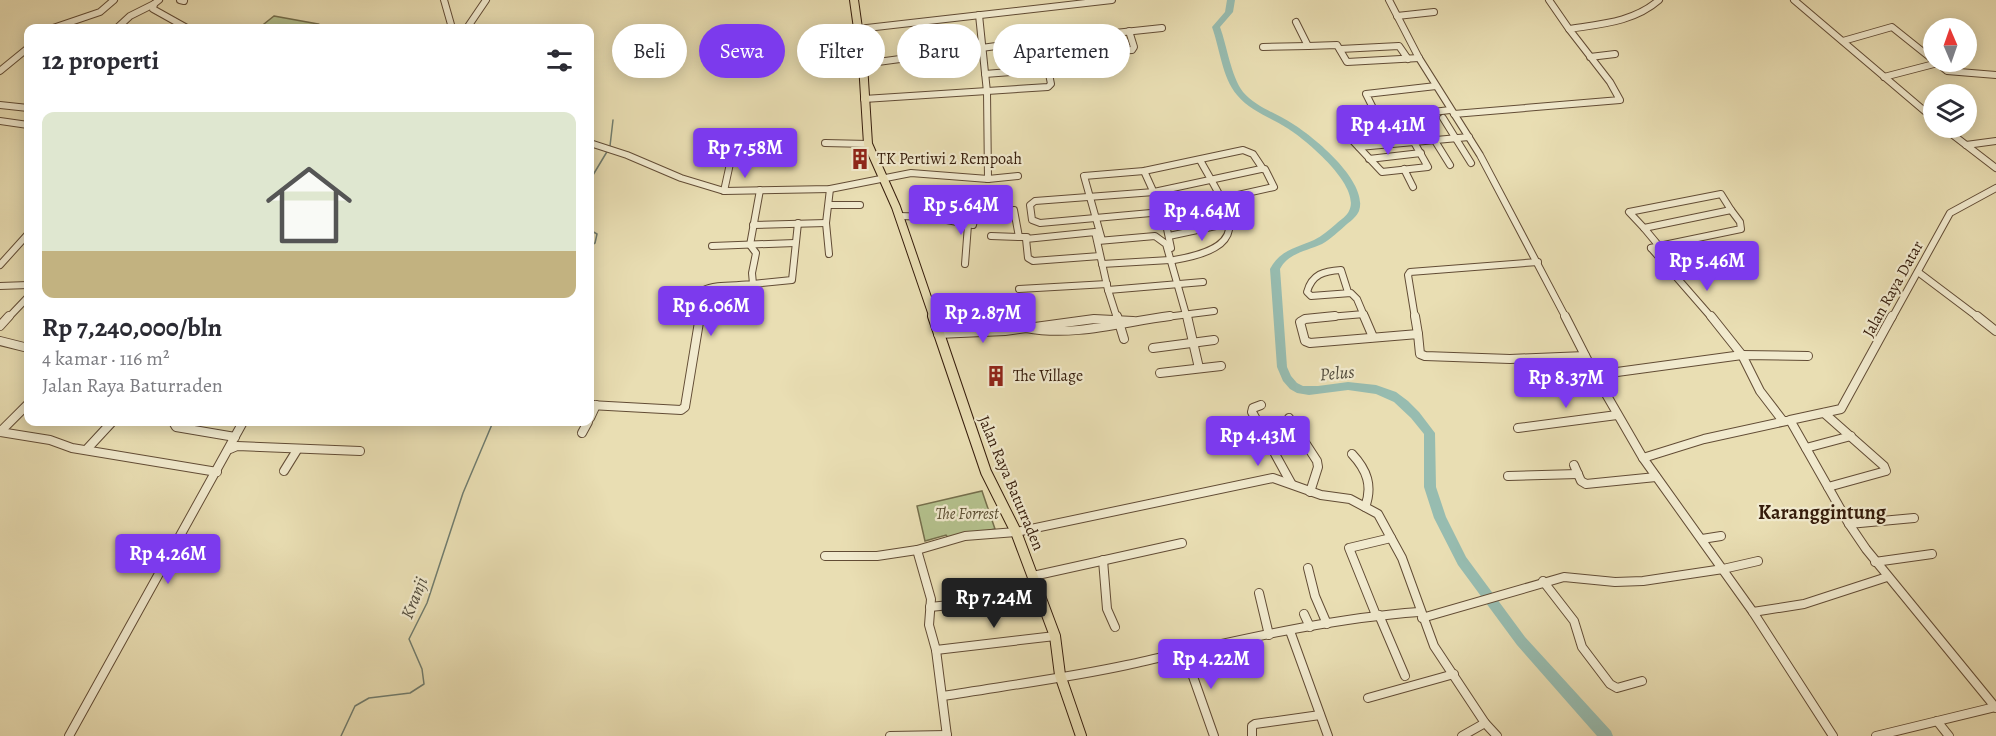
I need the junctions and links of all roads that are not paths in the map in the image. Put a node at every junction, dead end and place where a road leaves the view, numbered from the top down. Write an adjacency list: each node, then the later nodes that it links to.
1 (114, 0): 17 (street)
2 (444, 0): 20 (street)
3 (486, 0): 21 (street)
4 (854, 0): 22 (main road, Jalan Raya Baturraden)
5 (1112, 0): 12 (street)
6 (1389, 0): 15 (street)
7 (1549, 0): 25 (street)
8 (1659, 0): 25 (street)
9 (1794, 0): 28 (street)
10 (156, 2): 18 (street); 19 (street)
11 (1006, 3): 12 (street)
12 (1010, 12): 14 (street)
13 (1434, 12): 15 (street)
14 (979, 15): 23 (street); 32 (street)
15 (1397, 16): 38 (street)
16 (1296, 22): 29 (street)
17 (61, 24)
18 (121, 24)
19 (182, 24)
20 (452, 24)
21 (470, 24)
22 (857, 24)
23 (885, 26)
24 (1162, 28): 26 (street)
25 (1569, 29): 39 (street)
26 (1130, 31)
27 (1130, 34): 34 (street)
28 (1843, 41): 36 (street); 48 (street)
29 (1308, 46): 31 (street); 33 (street)
30 (993, 47): 32 (street)
31 (1263, 47)
32 (983, 48): 41 (street); 46 (street)
33 (1340, 49): 40 (street); 40 (street)
34 (1130, 50)
35 (24, 51): 43 (street)
36 (1923, 53)
37 (1615, 54): 39 (street)
38 (1419, 57): 40 (street); 51 (street)
39 (1590, 57): 57 (street)
40 (1408, 59)
41 (885, 61)
42 (1923, 67): 48 (street)
43 (0, 71)
44 (1952, 72): 47 (street)
45 (993, 74): 46 (street)
46 (985, 75): 52 (street)
47 (1996, 75)
48 (1884, 77): 56 (street)
49 (863, 78): 53 (main road, Jalan Raya Baturraden)
50 (1050, 78): 52 (street)
51 (1436, 86): 57 (street); 58 (street)
52 (987, 90): 53 (street); 87 (street)
53 (864, 99): 72 (main road, Jalan Raya Baturraden)
54 (0, 105): 55 (street)
55 (24, 108)
56 (1923, 110)
57 (1452, 112): 58 (street); 64 (street)
58 (1399, 116): 63 (street)
59 (1443, 118): 65 (street)
60 (1422, 120): 67 (street)
61 (0, 121): 62 (street)
62 (24, 124)
63 (1406, 128): 68 (street); 74 (street)
64 (1469, 137): 65 (street); 123 (street)
65 (1456, 138): 67 (street); 79 (street)
66 (1957, 138): 73 (street)
67 (1434, 139): 68 (street); 80 (street)
68 (1414, 141): 74 (street); 76 (street)
69 (1996, 141): 73 (street)
70 (825, 143): 72 (street)
71 (594, 144): 93 (street)
72 (868, 144): 86 (main road, Jalan Raya Baturraden)
73 (1966, 145): 81 (street)
74 (1359, 147): 77 (street)
75 (733, 150): 93 (street)
76 (1421, 153): 77 (street); 83 (street)
77 (1370, 159): 83 (street)
78 (1200, 160): 82 (street); 84 (street); 88 (street)
79 (1472, 163)
80 (1450, 165)
81 (1996, 168)
82 (1263, 169): 88 (street); 97 (street)
83 (1404, 169): 89 (street)
84 (1144, 171): 94 (street); 96 (street)
85 (1018, 176): 87 (street)
86 (883, 179): 87 (street); 91 (street); 103 (main road, Jalan Raya Baturraden)
87 (988, 179)
88 (1213, 181): 94 (street); 97 (street)
89 (1413, 187)
90 (1996, 188): 126 (street, Jalan Raya Datar)
91 (831, 189): 92 (street); 98 (street)
92 (760, 190): 93 (street); 108 (street)
93 (724, 191)
94 (1154, 192): 96 (street); 102 (street)
95 (980, 194): 109 (street)
96 (1088, 198): 104 (street); 104 (street)
97 (1222, 200): 102 (street); 107 (street)
98 (829, 205): 99 (street); 105 (street)
99 (860, 205)
100 (1014, 210): 113 (street)
101 (1731, 210): 110 (street); 110 (street); 119 (street)
102 (1162, 212): 104 (street); 112 (street)
103 (899, 216): 109 (street); 142 (main road, Jalan Raya Baturraden)
104 (1094, 218): 115 (street)
105 (826, 223): 106 (street); 120 (street)
106 (798, 224): 108 (street); 116 (street)
107 (1230, 224): 112 (street); 122 (street)
108 (753, 225): 117 (street)
109 (968, 225): 124 (street)
110 (1644, 228): 119 (street)
111 (990, 236): 113 (street)
112 (1169, 236): 122 (street)
113 (1023, 237): 115 (street); 121 (street)
114 (24, 238): 125 (street)
115 (1099, 241): 121 (street); 122 (street)
116 (795, 243): 117 (street); 128 (street)
117 (750, 245): 118 (street); 128 (street)
118 (712, 246)
119 (1659, 246): 151 (street)
120 (829, 254)
121 (1101, 260): 122 (street); 132 (street)
122 (1172, 260): 129 (street)
123 (1538, 262): 143 (street); 152 (street)
124 (965, 264)
125 (0, 265)
126 (1918, 272): 141 (street); 161 (street, Jalan Raya Datar)
127 (1203, 282): 129 (street)
128 (753, 284): 158 (street)
129 (1179, 284): 132 (street); 137 (street)
130 (24, 285): 131 (street)
131 (0, 286)
132 (1108, 287): 133 (street); 139 (street)
133 (1019, 289)
134 (1348, 292): 134 (street); 138 (street)
135 (24, 301): 140 (street)
136 (1214, 311): 137 (street)
137 (1186, 314): 139 (street); 148 (street)
138 (1364, 314): 144 (street); 144 (street)
139 (1119, 322): 142 (street); 145 (street)
140 (0, 326)
141 (1996, 332)
142 (938, 334): 193 (main road, Jalan Raya Baturraden)
143 (1418, 334): 144 (street); 152 (street)
144 (1373, 337)
145 (1124, 339)
146 (1214, 340): 148 (street)
147 (0, 341): 149 (street)
148 (1192, 343): 150 (street); 155 (street)
149 (24, 347)
150 (1153, 348)
151 (1742, 355): 153 (street); 157 (street); 164 (street)
152 (1585, 356): 157 (street)
153 (1808, 356)
154 (1221, 366): 155 (street)
155 (1199, 368): 156 (street)
156 (1160, 373)
157 (1595, 375): 162 (street)
158 (594, 405)
159 (1261, 405): 187 (street)
160 (24, 408): 170 (street)
161 (1824, 413): 164 (street); 172 (street)
162 (1617, 415): 169 (street); 180 (street)
163 (1288, 418): 189 (street)
164 (1787, 421): 175 (street); 180 (street)
165 (108, 426): 176 (street)
166 (175, 426): 173 (street)
167 (241, 426): 173 (street)
168 (586, 426): 171 (street)
169 (1518, 428)
170 (0, 432): 176 (street)
171 (582, 433)
172 (1851, 436): 175 (street); 188 (street)
173 (235, 437): 174 (street)
174 (230, 448): 177 (street); 183 (street)
175 (1806, 448): 188 (street)
176 (87, 449): 183 (street)
177 (297, 450): 178 (street); 182 (street)
178 (360, 451)
179 (1352, 454): 190 (street)
180 (1643, 458): 186 (street)
181 (1574, 465): 184 (street)
182 (284, 471)
183 (217, 472): 235 (street)
184 (1578, 474): 185 (street); 186 (street)
185 (1508, 476)
186 (1656, 477): 196 (street)
187 (1291, 483): 189 (street); 193 (street)
188 (1828, 488): 192 (street)
189 (1310, 492): 190 (street)
190 (1365, 507): 195 (street)
191 (1914, 518): 192 (street)
192 (1849, 524): 203 (street)
193 (1016, 532): 198 (street); 206 (main road, Jalan Raya Baturraden)
194 (1721, 536): 196 (street)
195 (1391, 538): 214 (street); 215 (street)
196 (1702, 539): 205 (street)
197 (1182, 543): 201 (street)
198 (917, 550): 200 (street); 211 (street)
199 (1932, 554): 203 (street)
200 (825, 556)
201 (1103, 560): 206 (street); 217 (street)
202 (1758, 561): 205 (street)
203 (1875, 562): 207 (street)
204 (1308, 568): 216 (street)
205 (1724, 569): 208 (street); 212 (street)
206 (1032, 576): 209 (main road, Jalan Raya Baturraden)
207 (1887, 577): 212 (street); 230 (street)
208 (1543, 581): 215 (street); 227 (street)
209 (1037, 589): 211 (street); 221 (main road, Jalan Raya Baturraden)
210 (1259, 593): 220 (street)
211 (930, 607): 222 (street)
212 (1754, 612): 243 (street)
213 (1304, 614): 218 (street)
214 (1377, 615): 215 (street); 216 (street); 225 (street)
215 (1420, 615): 226 (street)
216 (1327, 624): 218 (street)
217 (1115, 627)
218 (1310, 627): 219 (street)
219 (1290, 631): 220 (street); 231 (street)
220 (1269, 635): 223 (street)
221 (1055, 636): 222 (street); 224 (main road, Jalan Raya Baturraden)
222 (936, 650): 228 (street)
223 (1184, 651): 224 (street); 238 (street)
224 (1060, 675): 228 (street); 237 (main road, Jalan Raya Baturraden)
225 (1405, 676)
226 (1447, 677): 229 (street); 233 (street)
227 (1642, 681)
228 (943, 696): 234 (street)
229 (1368, 698)
230 (1996, 707): 232 (street)
231 (1320, 715): 239 (street); 240 (street)
232 (1937, 721): 244 (street); 245 (street)
233 (1482, 725): 241 (street); 242 (street)
234 (947, 735): 236 (street)
235 (69, 736)
236 (890, 736)
237 (1081, 736)
238 (1214, 736)
239 (1252, 736)
240 (1328, 736)
241 (1462, 736)
242 (1497, 736)
243 (1833, 736)
244 (1876, 736)
245 (1949, 736)

